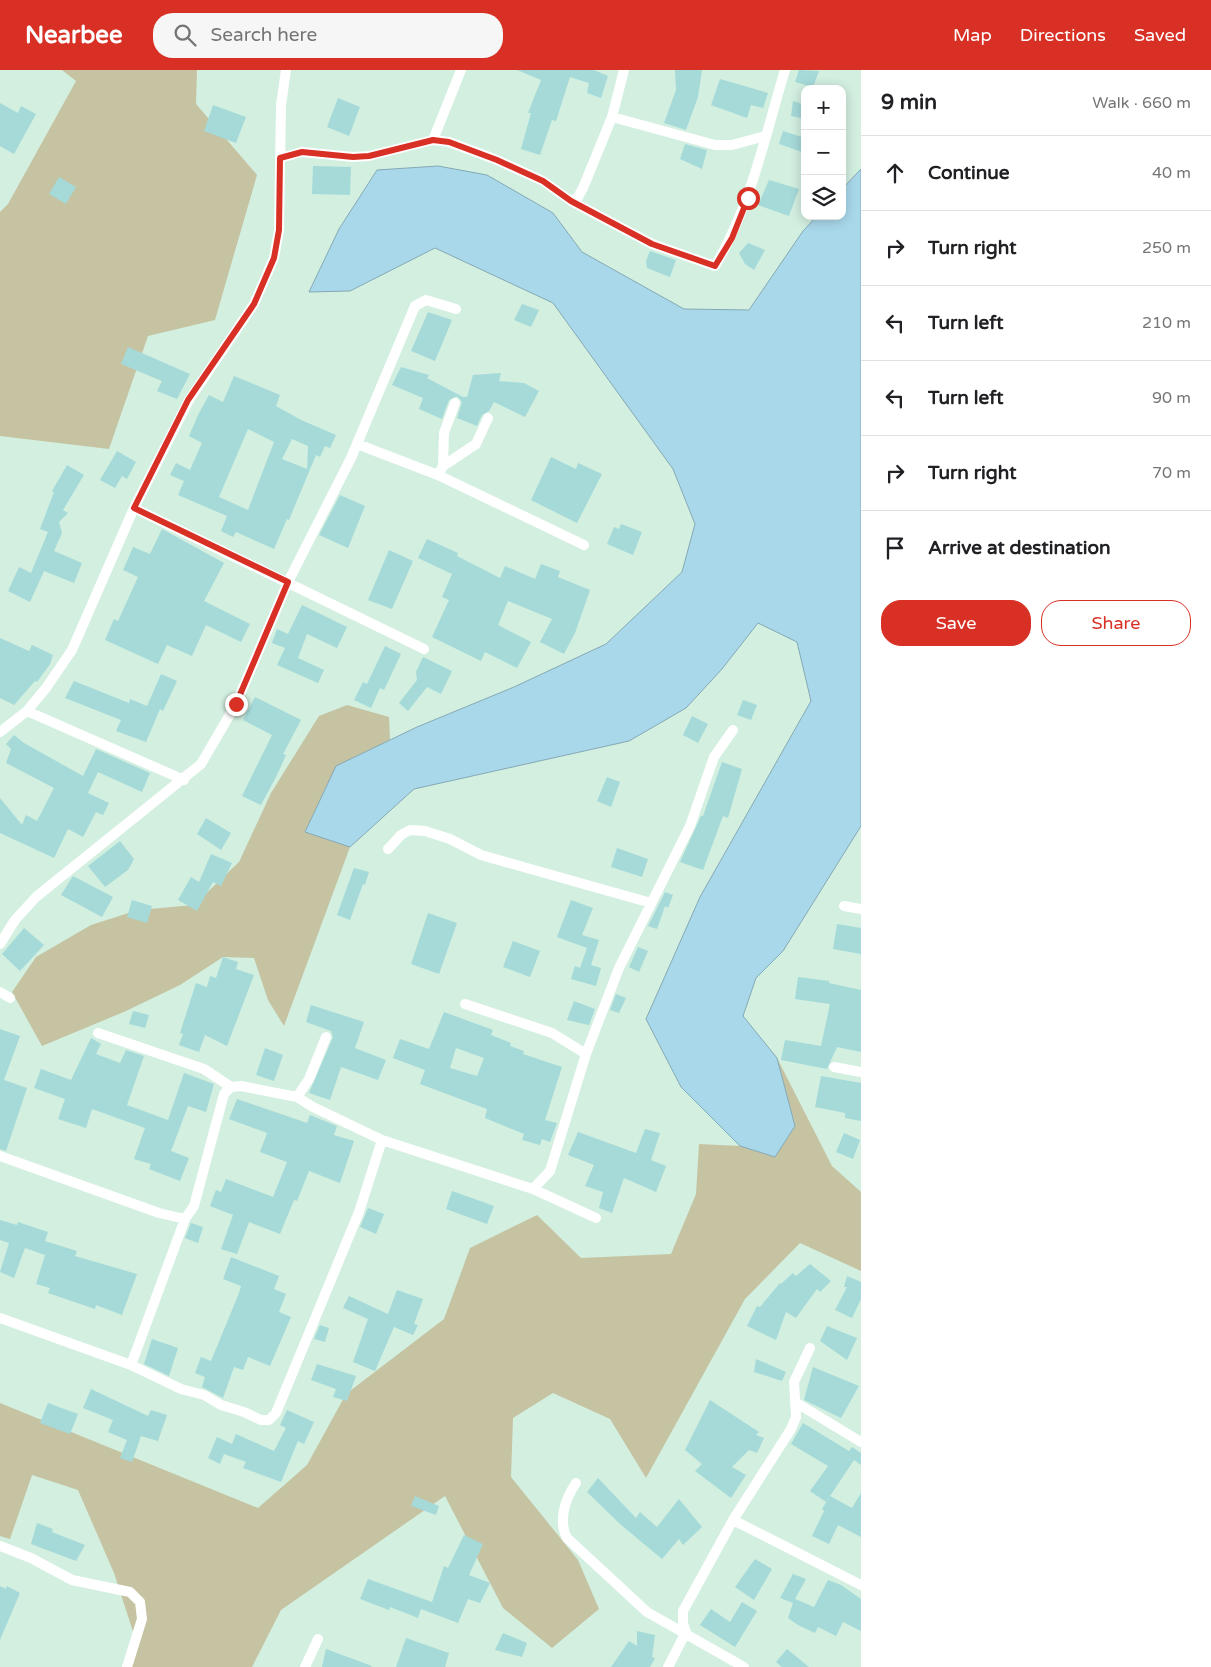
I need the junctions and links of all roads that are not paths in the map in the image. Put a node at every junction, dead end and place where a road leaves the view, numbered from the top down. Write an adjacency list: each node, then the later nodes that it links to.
1 (286, 70): 8 (street)
2 (461, 70): 7 (street)
3 (624, 70): 5 (street)
4 (785, 70): 6 (street)
5 (612, 117): 6 (street); 9 (street)
6 (765, 136): 9 (street)
7 (433, 140): 8 (street); 9 (street)
8 (280, 158): 15 (street)
9 (571, 201)
10 (456, 308): 13 (street)
11 (455, 403): 14 (street)
12 (488, 418): 14 (street)
13 (356, 444): 14 (street); 17 (street)
14 (440, 471): 16 (street)
15 (134, 508): 17 (street); 19 (street)
16 (584, 545)
17 (288, 582): 18 (street); 22 (street)
18 (424, 648)
19 (27, 711): 21 (street); 22 (street)
20 (734, 730): 24 (street)
21 (0, 732)
22 (184, 780): 27 (street)
23 (388, 849): 24 (street)
24 (651, 903): 33 (street)
25 (844, 906): 26 (street)
26 (861, 909)
27 (0, 944)
28 (0, 992): 29 (street)
29 (10, 998)
30 (465, 1004): 33 (street)
31 (98, 1033): 36 (street)
32 (326, 1037): 37 (street)
33 (586, 1054): 40 (street)
34 (834, 1067): 35 (street)
35 (861, 1072)
36 (231, 1087): 37 (street); 42 (street)
37 (297, 1098): 38 (street)
38 (382, 1140): 40 (street); 45 (street)
39 (0, 1156): 42 (street)
40 (534, 1189): 41 (street)
41 (596, 1218)
42 (185, 1219): 45 (street)
43 (0, 1318): 45 (street)
44 (810, 1348): 46 (street)
45 (130, 1365)
46 (795, 1402): 47 (street); 49 (street)
47 (861, 1442)
48 (576, 1483): 52 (street)
49 (733, 1520): 51 (street); 52 (street)
50 (0, 1546): 54 (street)
51 (861, 1585)
52 (686, 1632): 56 (street); 57 (street)
53 (318, 1639): 55 (street)
54 (127, 1667)
55 (305, 1667)
56 (668, 1667)
57 (744, 1667)

